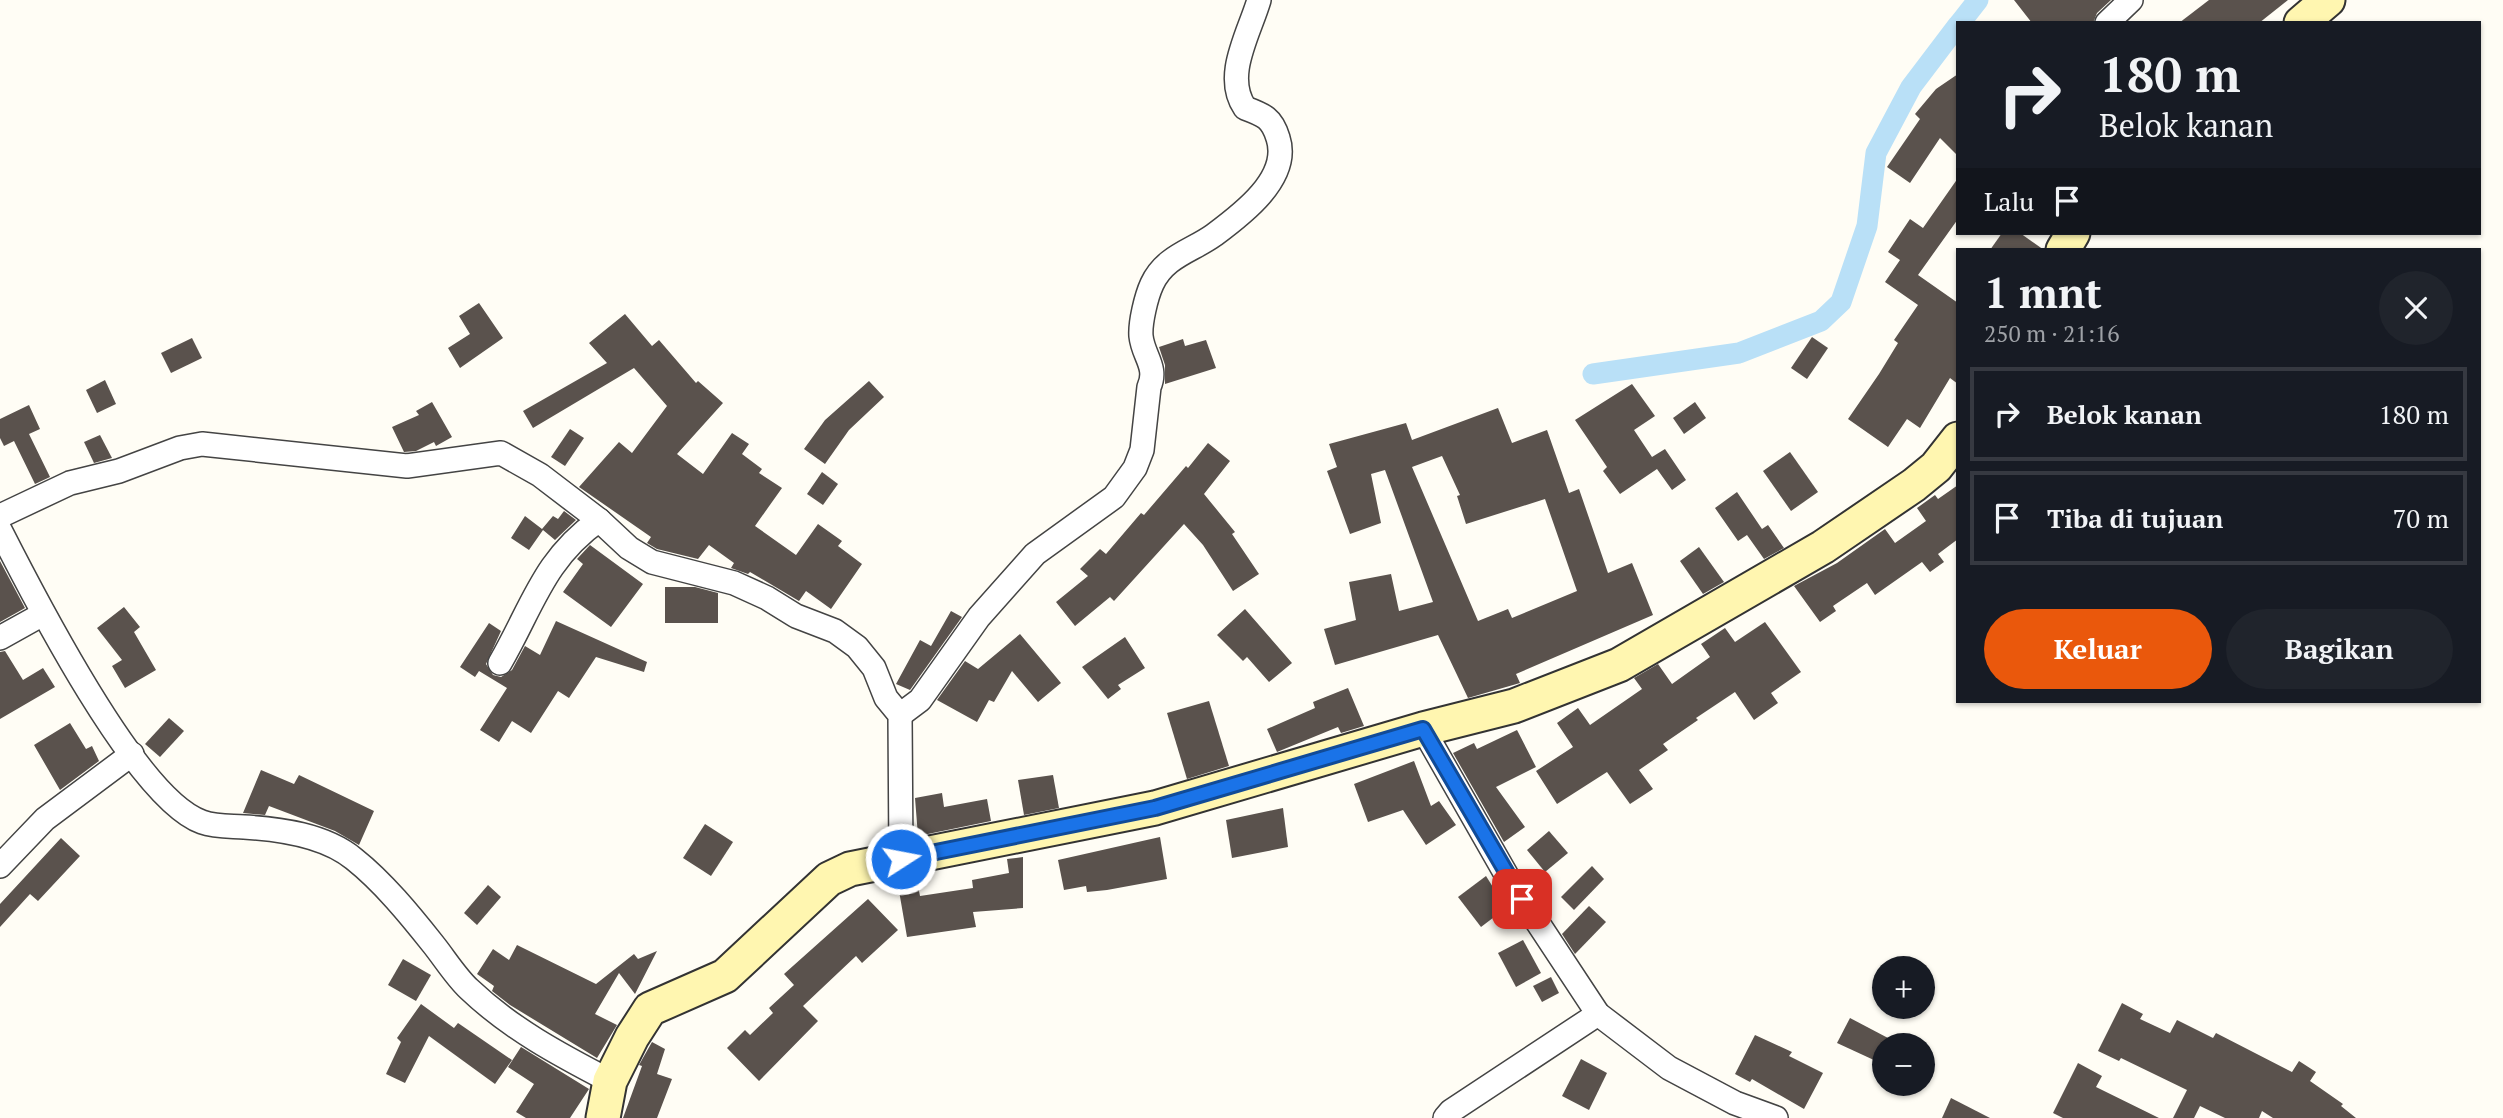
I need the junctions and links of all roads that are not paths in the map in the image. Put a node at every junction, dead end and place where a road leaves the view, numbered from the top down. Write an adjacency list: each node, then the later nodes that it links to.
1 (1259, 0): 13 (street)
2 (2131, 0): 4 (street)
3 (2328, 0): 5 (main road)
4 (2109, 21)
5 (2303, 21)
6 (1956, 442): 14 (main road)
7 (0, 516): 8 (street)
8 (599, 520): 12 (street); 13 (street)
9 (0, 530): 10 (street)
10 (43, 614): 11 (street); 15 (street)
11 (0, 638)
12 (500, 663)
13 (900, 715): 16 (street)
14 (1423, 729): 16 (main road); 18 (street)
15 (132, 754): 17 (street); 19 (street)
16 (901, 859): 19 (main road)
17 (0, 866)
18 (1598, 1014): 21 (street); 22 (street)
19 (610, 1082): 20 (main road)
20 (603, 1118)
21 (1445, 1118)
22 (1776, 1118)

